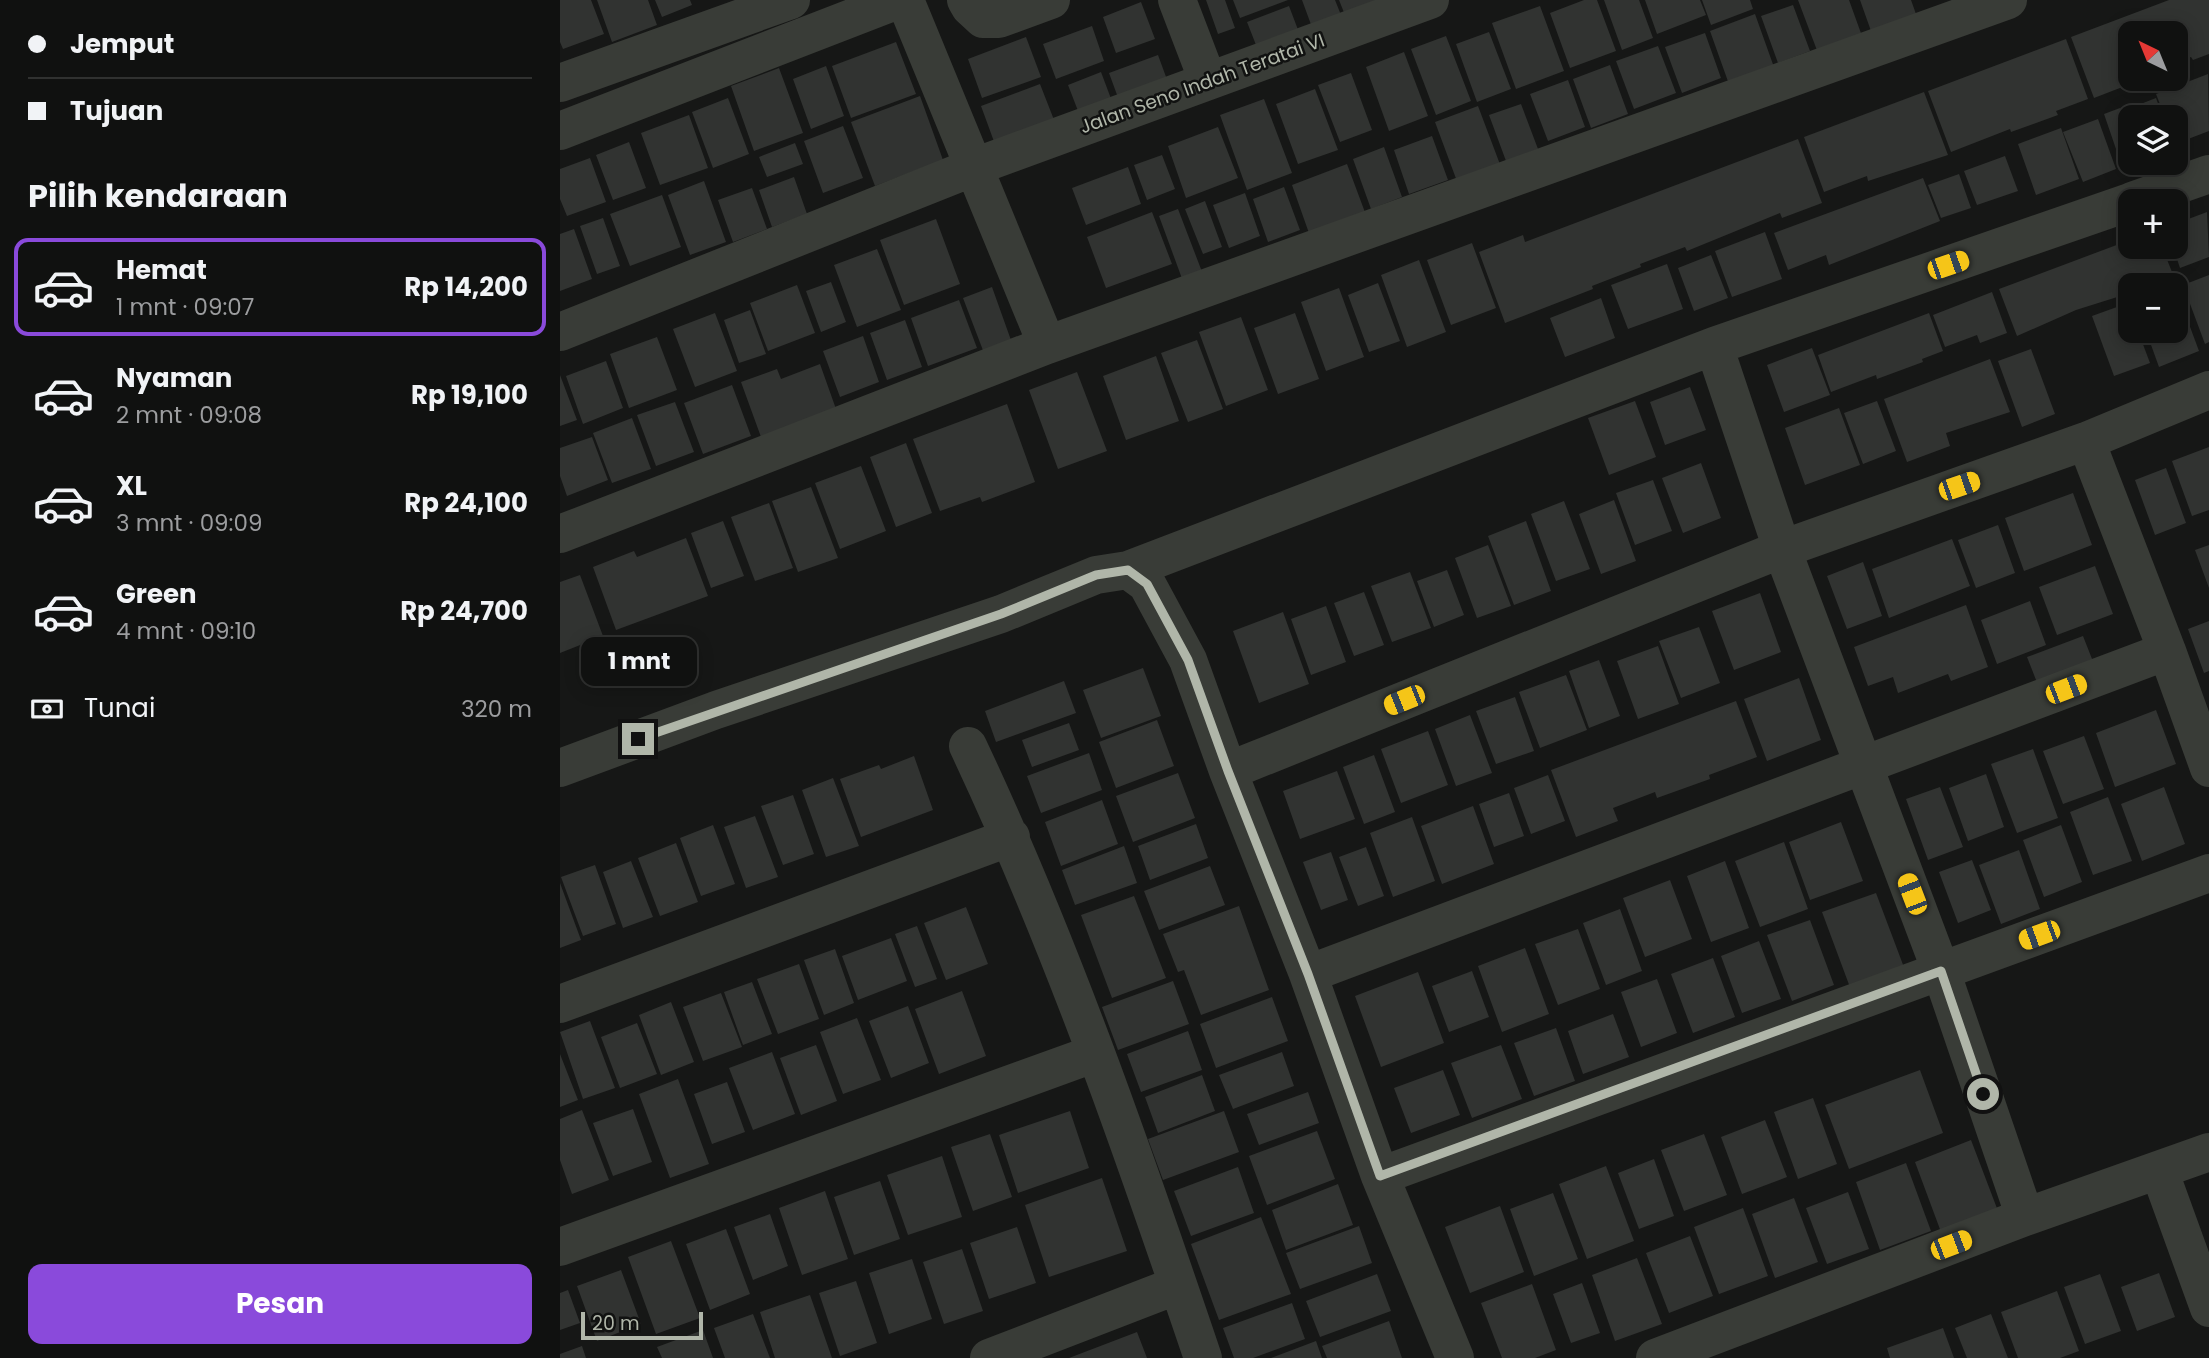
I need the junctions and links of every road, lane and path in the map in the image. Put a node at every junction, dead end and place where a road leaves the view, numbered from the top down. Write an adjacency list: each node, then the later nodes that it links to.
1 (791, 0): 10 (street)
2 (898, 0): 11 (street)
3 (905, 0): 12 (street)
4 (966, 0): 5 (street)
5 (1051, 0)
6 (1177, 0): 9 (street)
7 (1422, 1): 9 (street, Jalan Seno Indah Teratai VI)
8 (1984, 4): 17 (street)
9 (1208, 81): 12 (street, Jalan Seno Indah Teratai VI)
10 (560, 83)
11 (560, 131)
12 (974, 167): 16 (street, Jalan Seno Indah Teratai VI); 17 (street)
13 (2209, 174): 14 (street)
14 (2167, 189)
15 (2118, 206): 18 (street)
16 (560, 332)
17 (1047, 345): 21 (street)
18 (1714, 346): 22 (street); 23 (street)
19 (2209, 390): 20 (street)
20 (2086, 441): 22 (street); 24 (street)
21 (560, 534)
22 (1782, 549): 26 (street); 29 (street)
23 (1128, 570): 27 (street); 29 (street)
24 (2167, 651): 26 (street); 28 (street)
25 (968, 746): 30 (street)
26 (1864, 765): 32 (street); 33 (street)
27 (560, 768)
28 (2209, 768)
29 (1228, 771): 33 (street)
30 (1011, 837): 34 (street); 35 (street)
31 (2209, 873): 32 (street)
32 (1941, 971): 38 (street); 39 (street)
33 (1308, 974): 38 (street)
34 (560, 1004)
35 (1096, 1053): 40 (street); 41 (street)
36 (2206, 1163): 37 (street)
37 (2159, 1170): 39 (street); 42 (street)
38 (1380, 1176): 45 (street)
39 (2025, 1217): 46 (street)
40 (560, 1247)
41 (1178, 1285): 43 (street); 44 (street)
42 (2209, 1308)
43 (989, 1358)
44 (1203, 1358)
45 (1455, 1358)
46 (1655, 1358)

